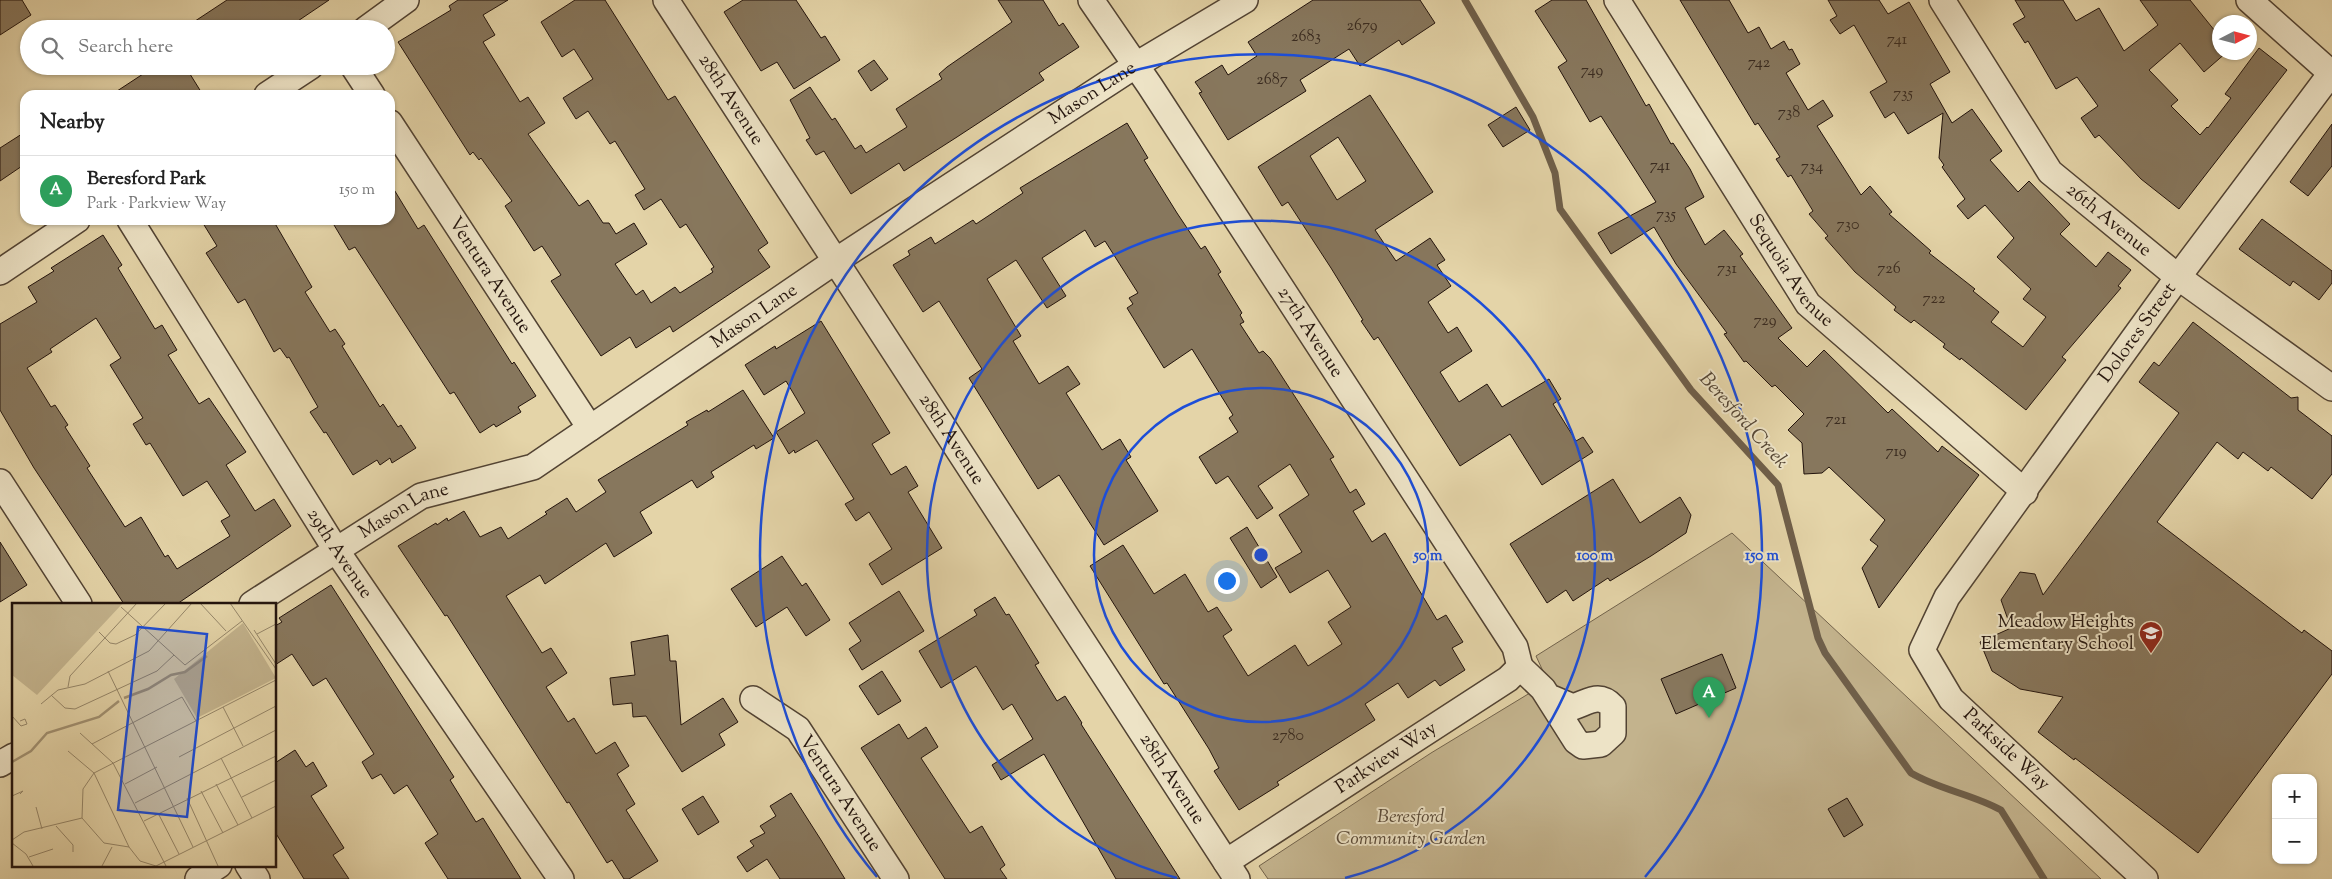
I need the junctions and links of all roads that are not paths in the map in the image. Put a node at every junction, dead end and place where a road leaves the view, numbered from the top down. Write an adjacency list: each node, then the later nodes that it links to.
1 (406, 0): 8 (street)
2 (666, 0): 18 (street, 28th Avenue)
3 (1092, 0): 9 (street, 27th Avenue)
4 (1245, 0): 9 (street, Mason Lane)
5 (1617, 0): 24 (street, Sequoia Avenue)
6 (1942, 0): 20 (street, 26th Avenue)
7 (2249, 0): 10 (street)
8 (378, 20)
9 (1136, 65): 18 (street, Mason Lane); 30 (street, 27th Avenue)
10 (2332, 73): 20 (street, Dolores Street)
11 (297, 75): 13 (street)
12 (359, 75): 14 (street)
13 (274, 90)
14 (369, 90)
15 (395, 131): 22 (street, Ventura Avenue)
16 (70, 225): 19 (street)
17 (133, 225): 26 (street, 29th Avenue)
18 (837, 260): 22 (street, Mason Lane); 37 (street, 28th Avenue)
19 (0, 272)
20 (2178, 277): 21 (street, 26th Avenue); 24 (street, Dolores Street)
21 (2332, 388)
22 (590, 428): 26 (street, Mason Lane)
23 (0, 482): 25 (street)
24 (2025, 492): 27 (street, Dolores Street)
25 (8, 512): 28 (street)
26 (336, 550): 29 (street, Mason Lane); 40 (street, 29th Avenue)
27 (1947, 597): 42 (street, Parkside Way)
28 (78, 603)
29 (254, 603)
30 (1520, 667): 31 (street); 37 (street, Parkview Way)
31 (1549, 697)
32 (753, 699): 41 (street, Ventura Avenue)
33 (12, 757): 34 (street)
34 (0, 764)
35 (218, 866): 38 (street)
36 (249, 866): 39 (street)
37 (1232, 871)
38 (198, 879)
39 (257, 879)
40 (561, 879)
41 (896, 879)
42 (2145, 879)

